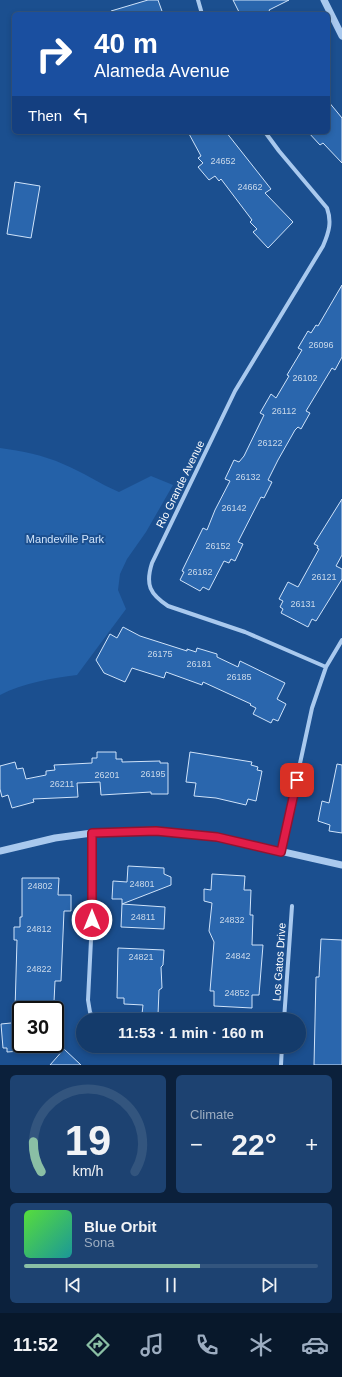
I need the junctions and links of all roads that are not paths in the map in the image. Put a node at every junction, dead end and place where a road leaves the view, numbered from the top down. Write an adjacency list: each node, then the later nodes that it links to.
1 (198, 0): 3 (street)
2 (324, 0): 4 (street)
3 (201, 12)
4 (326, 12)
5 (330, 19): 6 (street)
6 (342, 36)
7 (266, 134): 9 (street, Rio Grande Avenue)
8 (342, 640): 9 (street)
9 (326, 667): 12 (street)
10 (92, 833): 11 (street); 12 (street); 15 (street)
11 (0, 851)
12 (281, 852): 13 (street)
13 (342, 865)
14 (292, 906): 16 (street, Los Gatos Drive)
15 (90, 1013)
16 (284, 1013)
17 (282, 1053): 18 (street)
18 (281, 1065)

